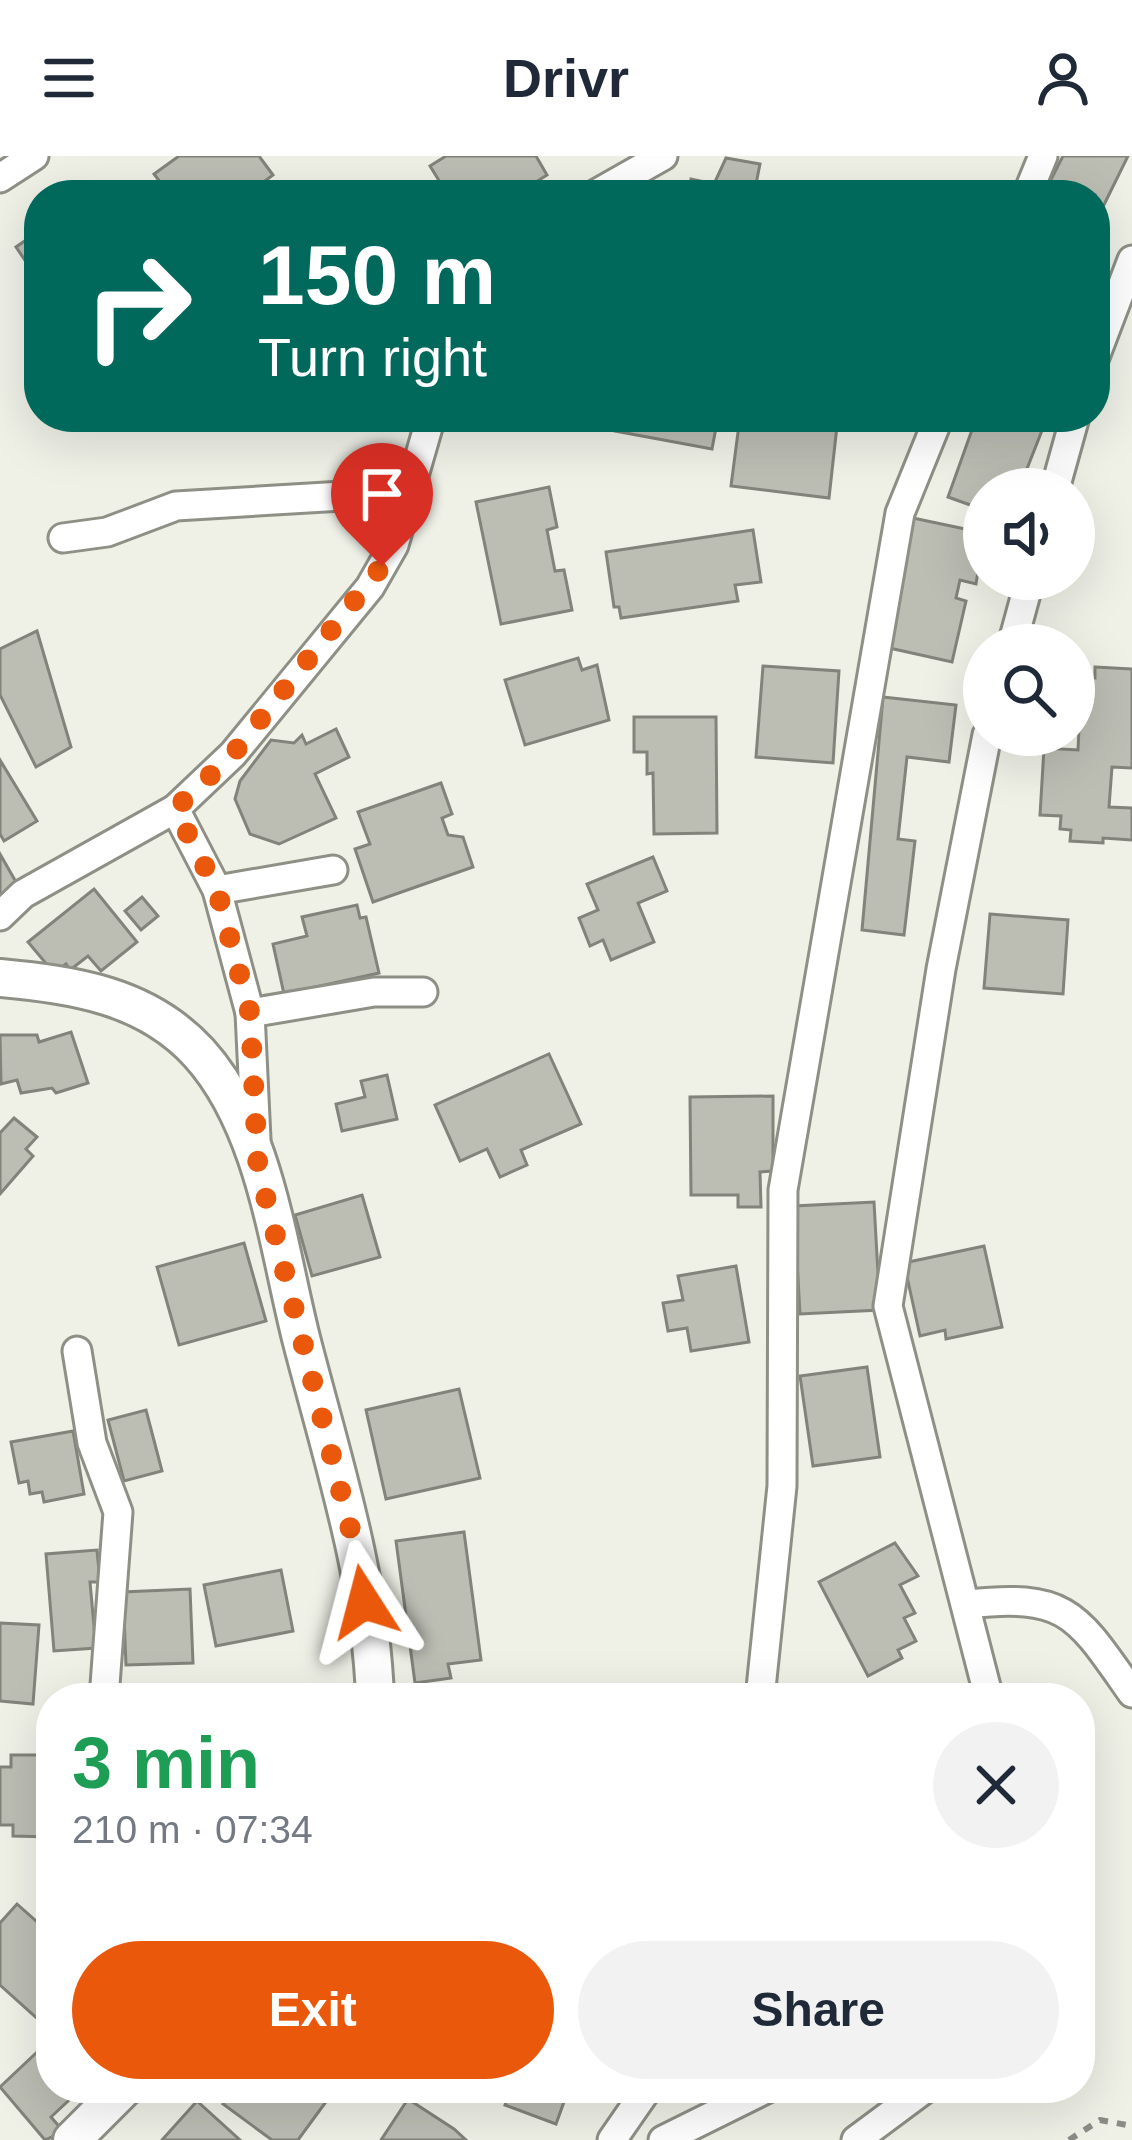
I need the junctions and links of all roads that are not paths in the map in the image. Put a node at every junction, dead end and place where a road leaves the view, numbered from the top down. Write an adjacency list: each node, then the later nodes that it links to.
1 (34, 156): 3 (street)
2 (663, 156): 4 (street)
3 (0, 178)
4 (621, 180)
5 (1132, 260): 6 (street)
6 (1110, 318)
7 (426, 432): 11 (street)
8 (933, 432): 26 (street)
9 (1071, 432): 10 (street)
10 (1061, 468)
11 (410, 492): 12 (street); 14 (street)
12 (63, 538)
13 (984, 756): 23 (street)
14 (175, 809): 16 (street); 17 (street)
15 (333, 870): 16 (street)
16 (217, 890): 20 (street)
17 (0, 916)
18 (0, 978): 21 (street)
19 (423, 992): 20 (street)
20 (250, 1013): 21 (street)
21 (258, 1167): 25 (street)
22 (77, 1351): 24 (street)
23 (968, 1604): 27 (street); 28 (street)
24 (105, 1683)
25 (373, 1683)
26 (762, 1683)
27 (986, 1683)
28 (1132, 1693)
29 (109, 2103): 33 (street)
30 (638, 2103): 34 (street)
31 (738, 2103): 35 (street)
32 (906, 2103): 36 (street)
33 (72, 2140)
34 (612, 2140)
35 (663, 2140)
36 (856, 2140)

